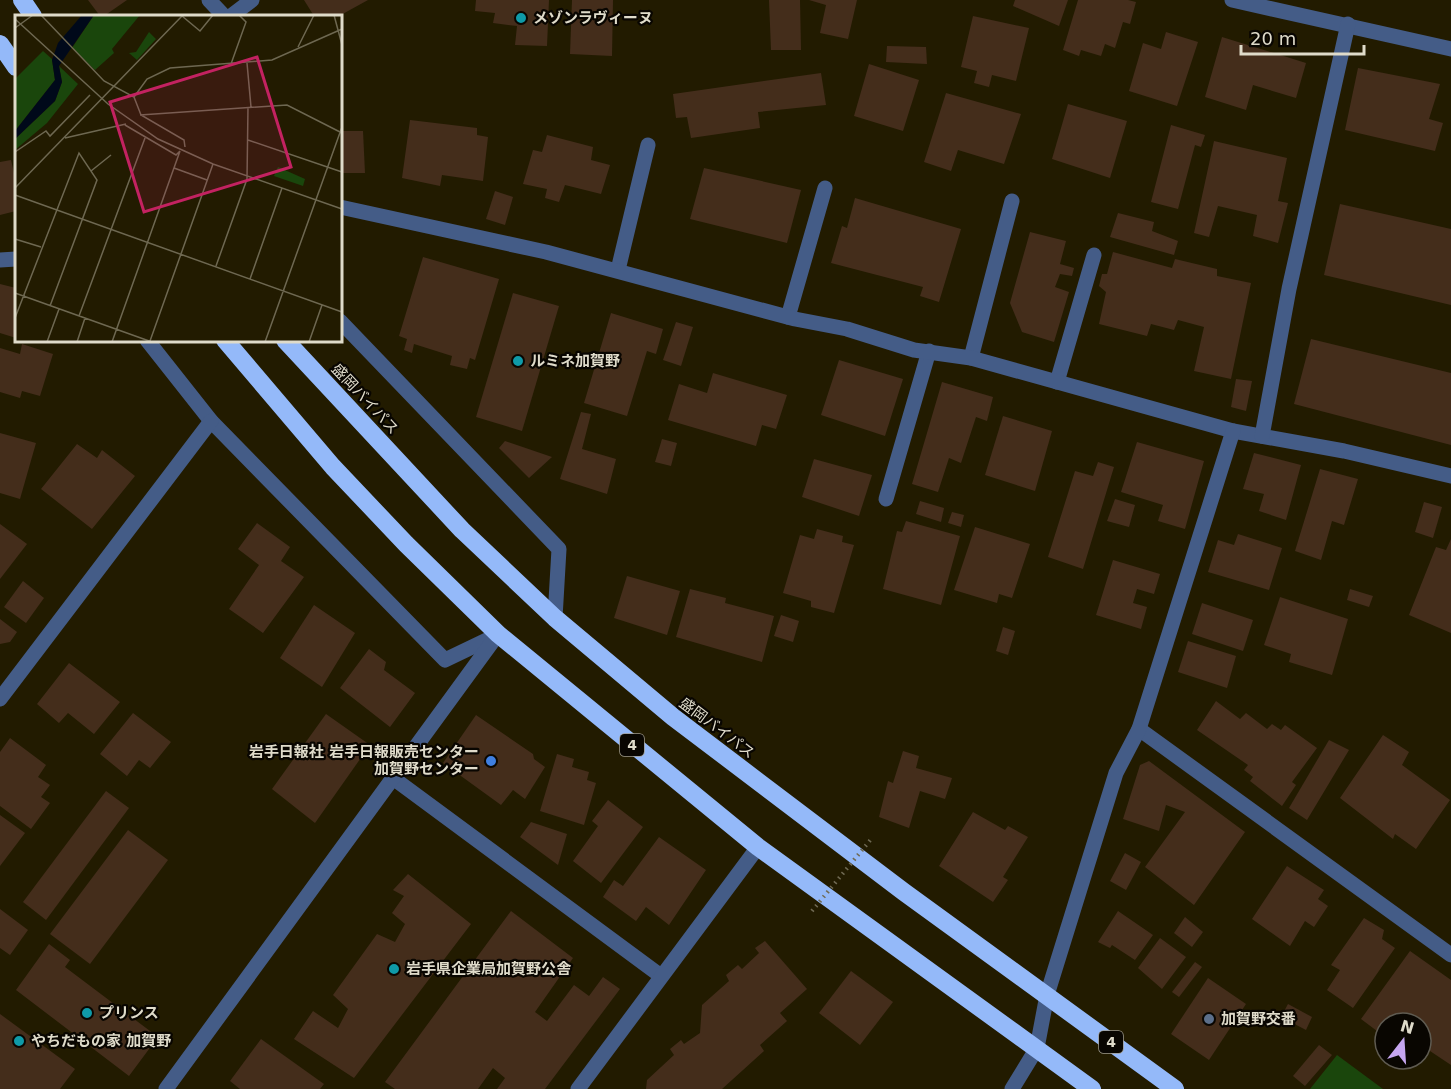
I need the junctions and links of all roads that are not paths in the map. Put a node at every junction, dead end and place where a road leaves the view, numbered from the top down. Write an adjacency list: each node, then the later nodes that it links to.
1 (22, 0): 5 (highway)
2 (209, 0): 6 (street)
3 (252, 0): 7 (street)
4 (1232, 0): 8 (street)
5 (32, 15)
6 (223, 15)
7 (232, 15)
8 (1348, 24): 10 (street); 30 (street)
9 (0, 44): 11 (highway)
10 (1451, 49)
11 (15, 66)
12 (648, 146): 19 (street)
13 (825, 188): 20 (street)
14 (1012, 201): 26 (street)
15 (342, 207): 19 (street)
16 (1094, 255): 27 (street)
17 (15, 259): 18 (street)
18 (0, 260)
19 (618, 270): 20 (street)
20 (788, 317): 25 (street)
21 (342, 323): 33 (street)
22 (149, 342): 28 (street)
23 (227, 342): 34 (highway, 4)
24 (287, 342): 33 (highway, 盛岡バイパス / 4)
25 (929, 351): 26 (street); 32 (street)
26 (971, 358): 27 (street)
27 (1057, 382): 29 (street)
28 (211, 421): 34 (street); 35 (street)
29 (1233, 431): 30 (street); 36 (street)
30 (1262, 436): 31 (street)
31 (1451, 476)
32 (886, 499)
33 (555, 618): 41 (highway, 盛岡バイパス / 4)
34 (498, 634): 37 (street); 38 (highway, 4)
35 (0, 699)
36 (1139, 729): 39 (street); 41 (street)
37 (393, 778): 40 (street); 43 (street)
38 (758, 847): 40 (street); 42 (highway, 4)
39 (1451, 955)
40 (661, 976): 44 (street)
41 (1047, 995): 42 (street); 47 (highway, 盛岡バイパス / 4)
42 (1036, 1048): 45 (street); 46 (highway, 4)
43 (166, 1089)
44 (578, 1089)
45 (1012, 1089)
46 (1092, 1089)
47 (1175, 1089)

